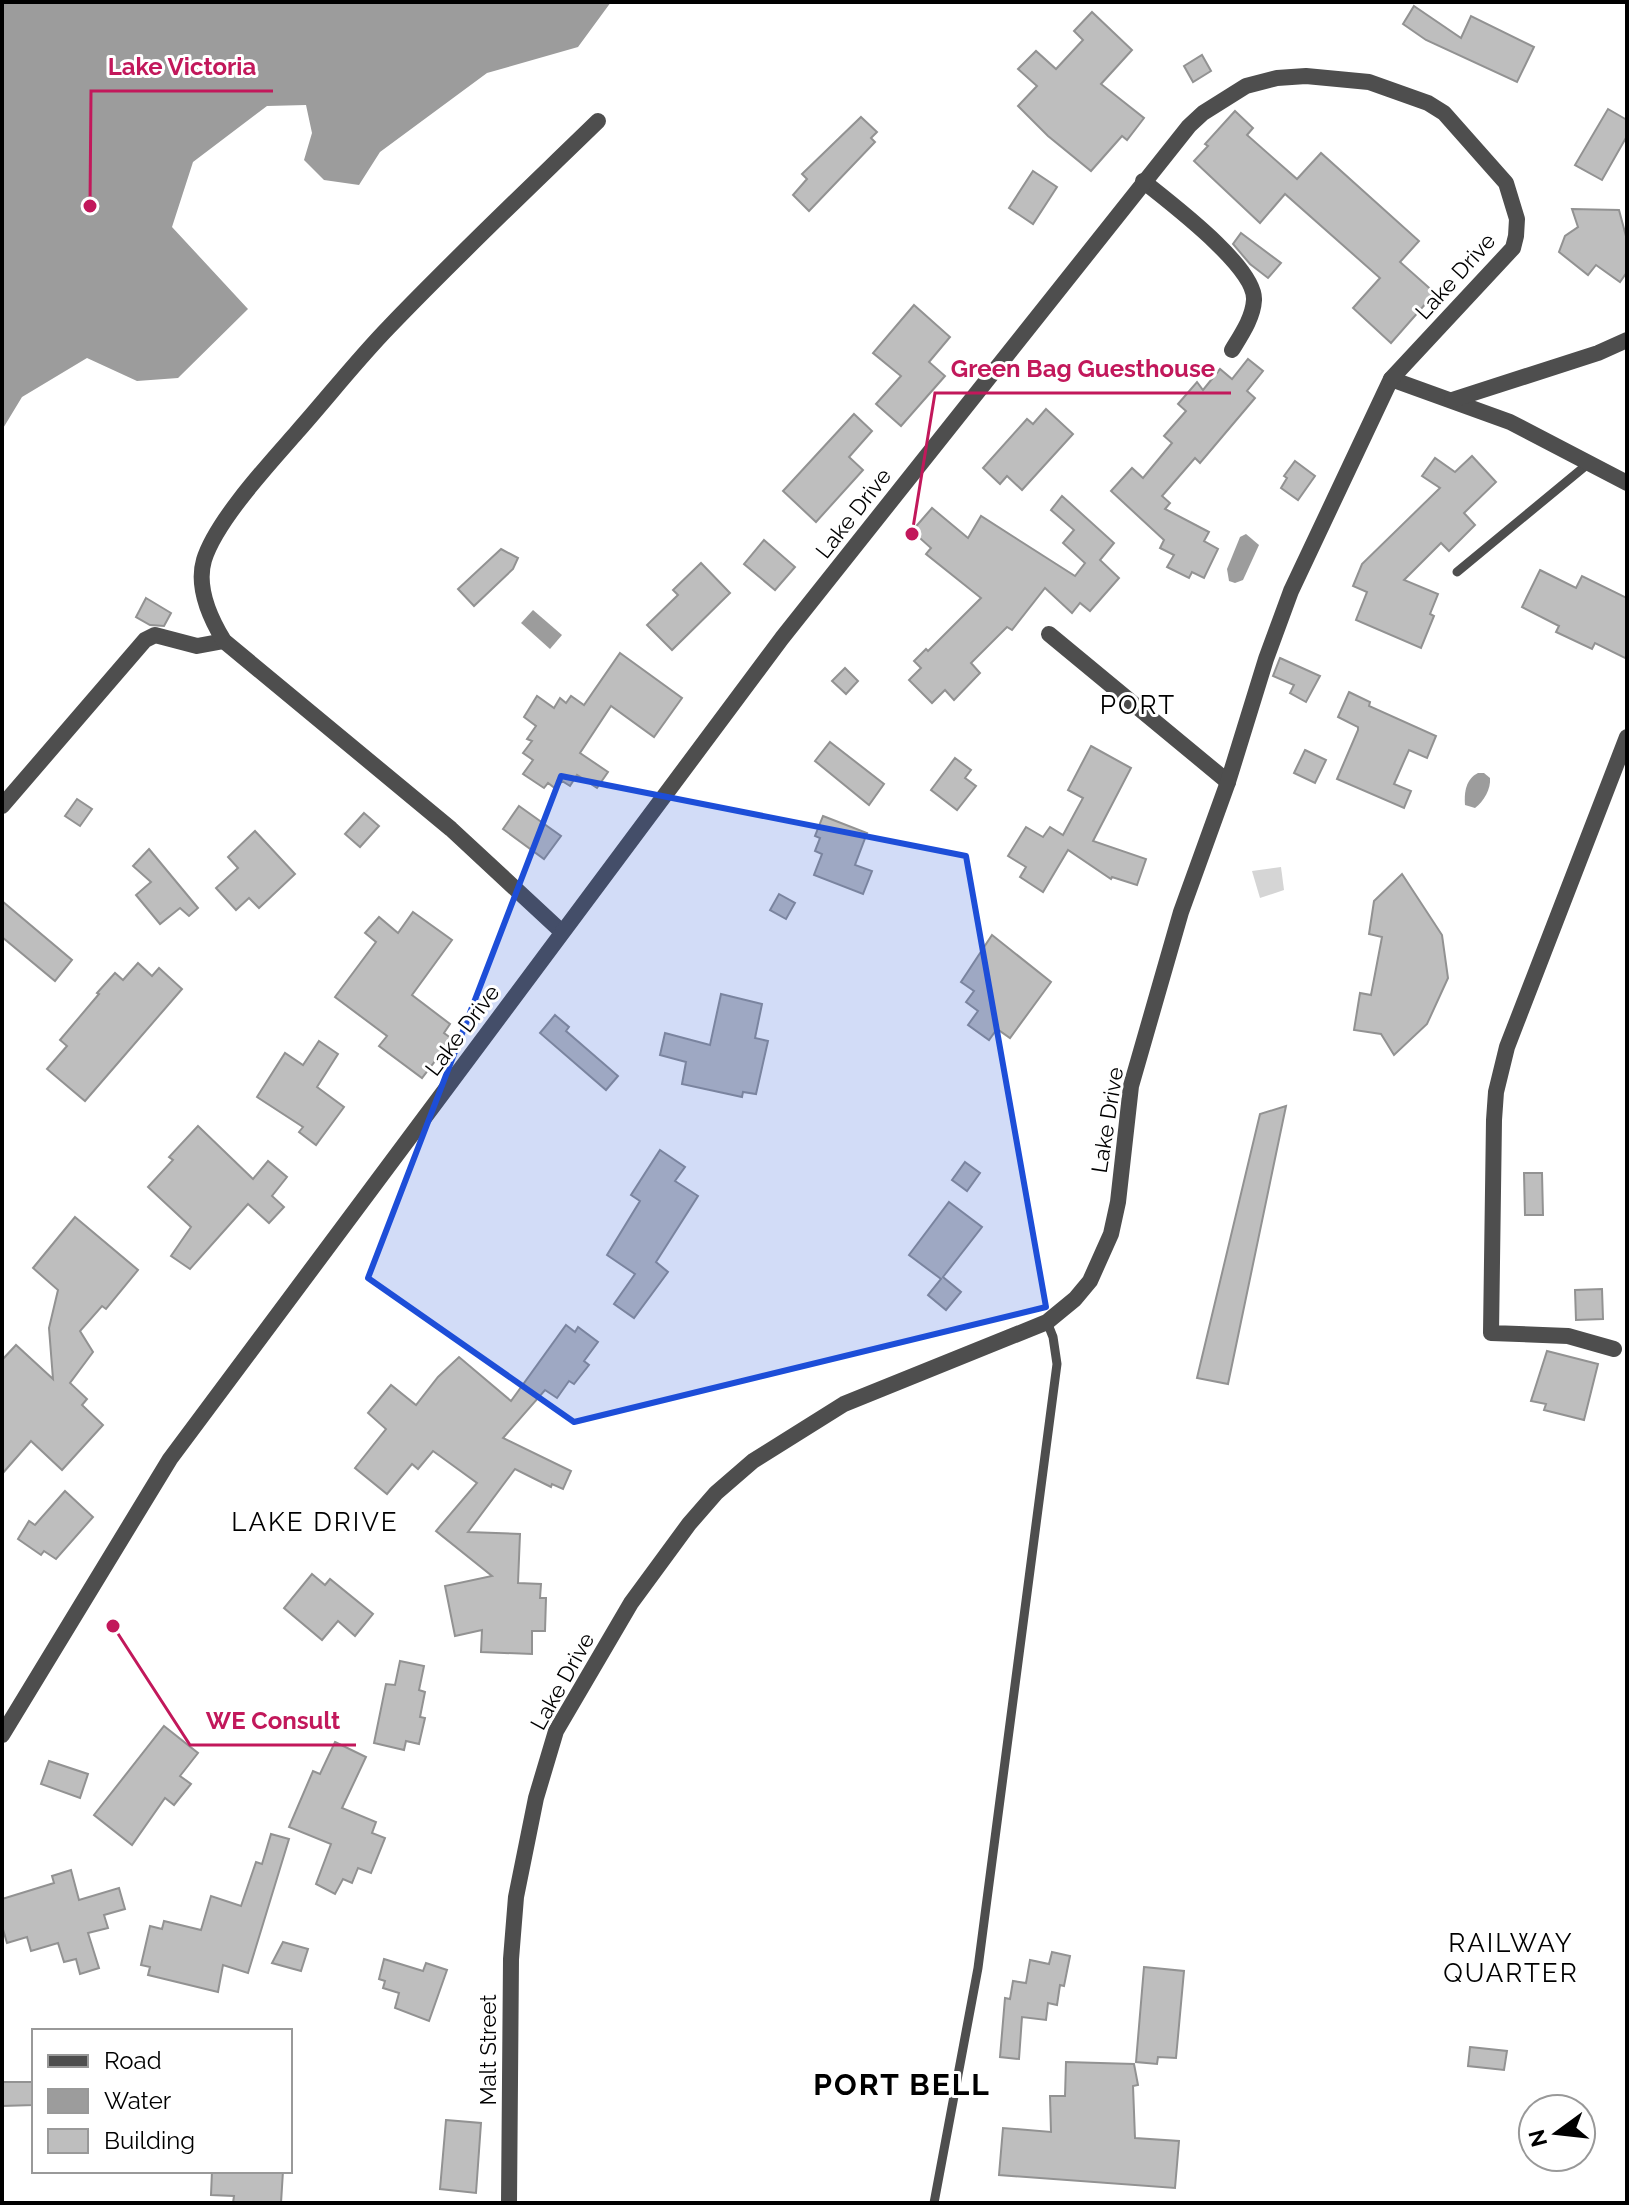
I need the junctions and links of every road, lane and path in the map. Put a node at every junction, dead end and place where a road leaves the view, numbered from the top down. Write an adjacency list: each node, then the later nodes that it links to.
1 (598, 121): 11 (street)
2 (1143, 181): 4 (street); 5 (street, Lake Drive); 15 (street, Lake Drive)
3 (1627, 340): 6 (street)
4 (1232, 350)
5 (1391, 379): 6 (street); 13 (street, Lake Drive)
6 (1452, 400): 7 (street)
7 (1589, 463): 8 (street); 9 (lane)
8 (1627, 483)
9 (1457, 572)
10 (1049, 634): 13 (street)
11 (224, 641): 14 (street); 15 (street)
12 (1627, 737): 17 (street)
13 (1228, 782): 16 (street, Lake Drive)
14 (2, 806)
15 (562, 932): 18 (street, Lake Drive)
16 (1047, 1322): 19 (street, Lake Drive); 21 (lane)
17 (1614, 1349)
18 (2, 1735)
19 (516, 1897): 20 (street, Malt Street)
20 (509, 2203)
21 (934, 2203)

